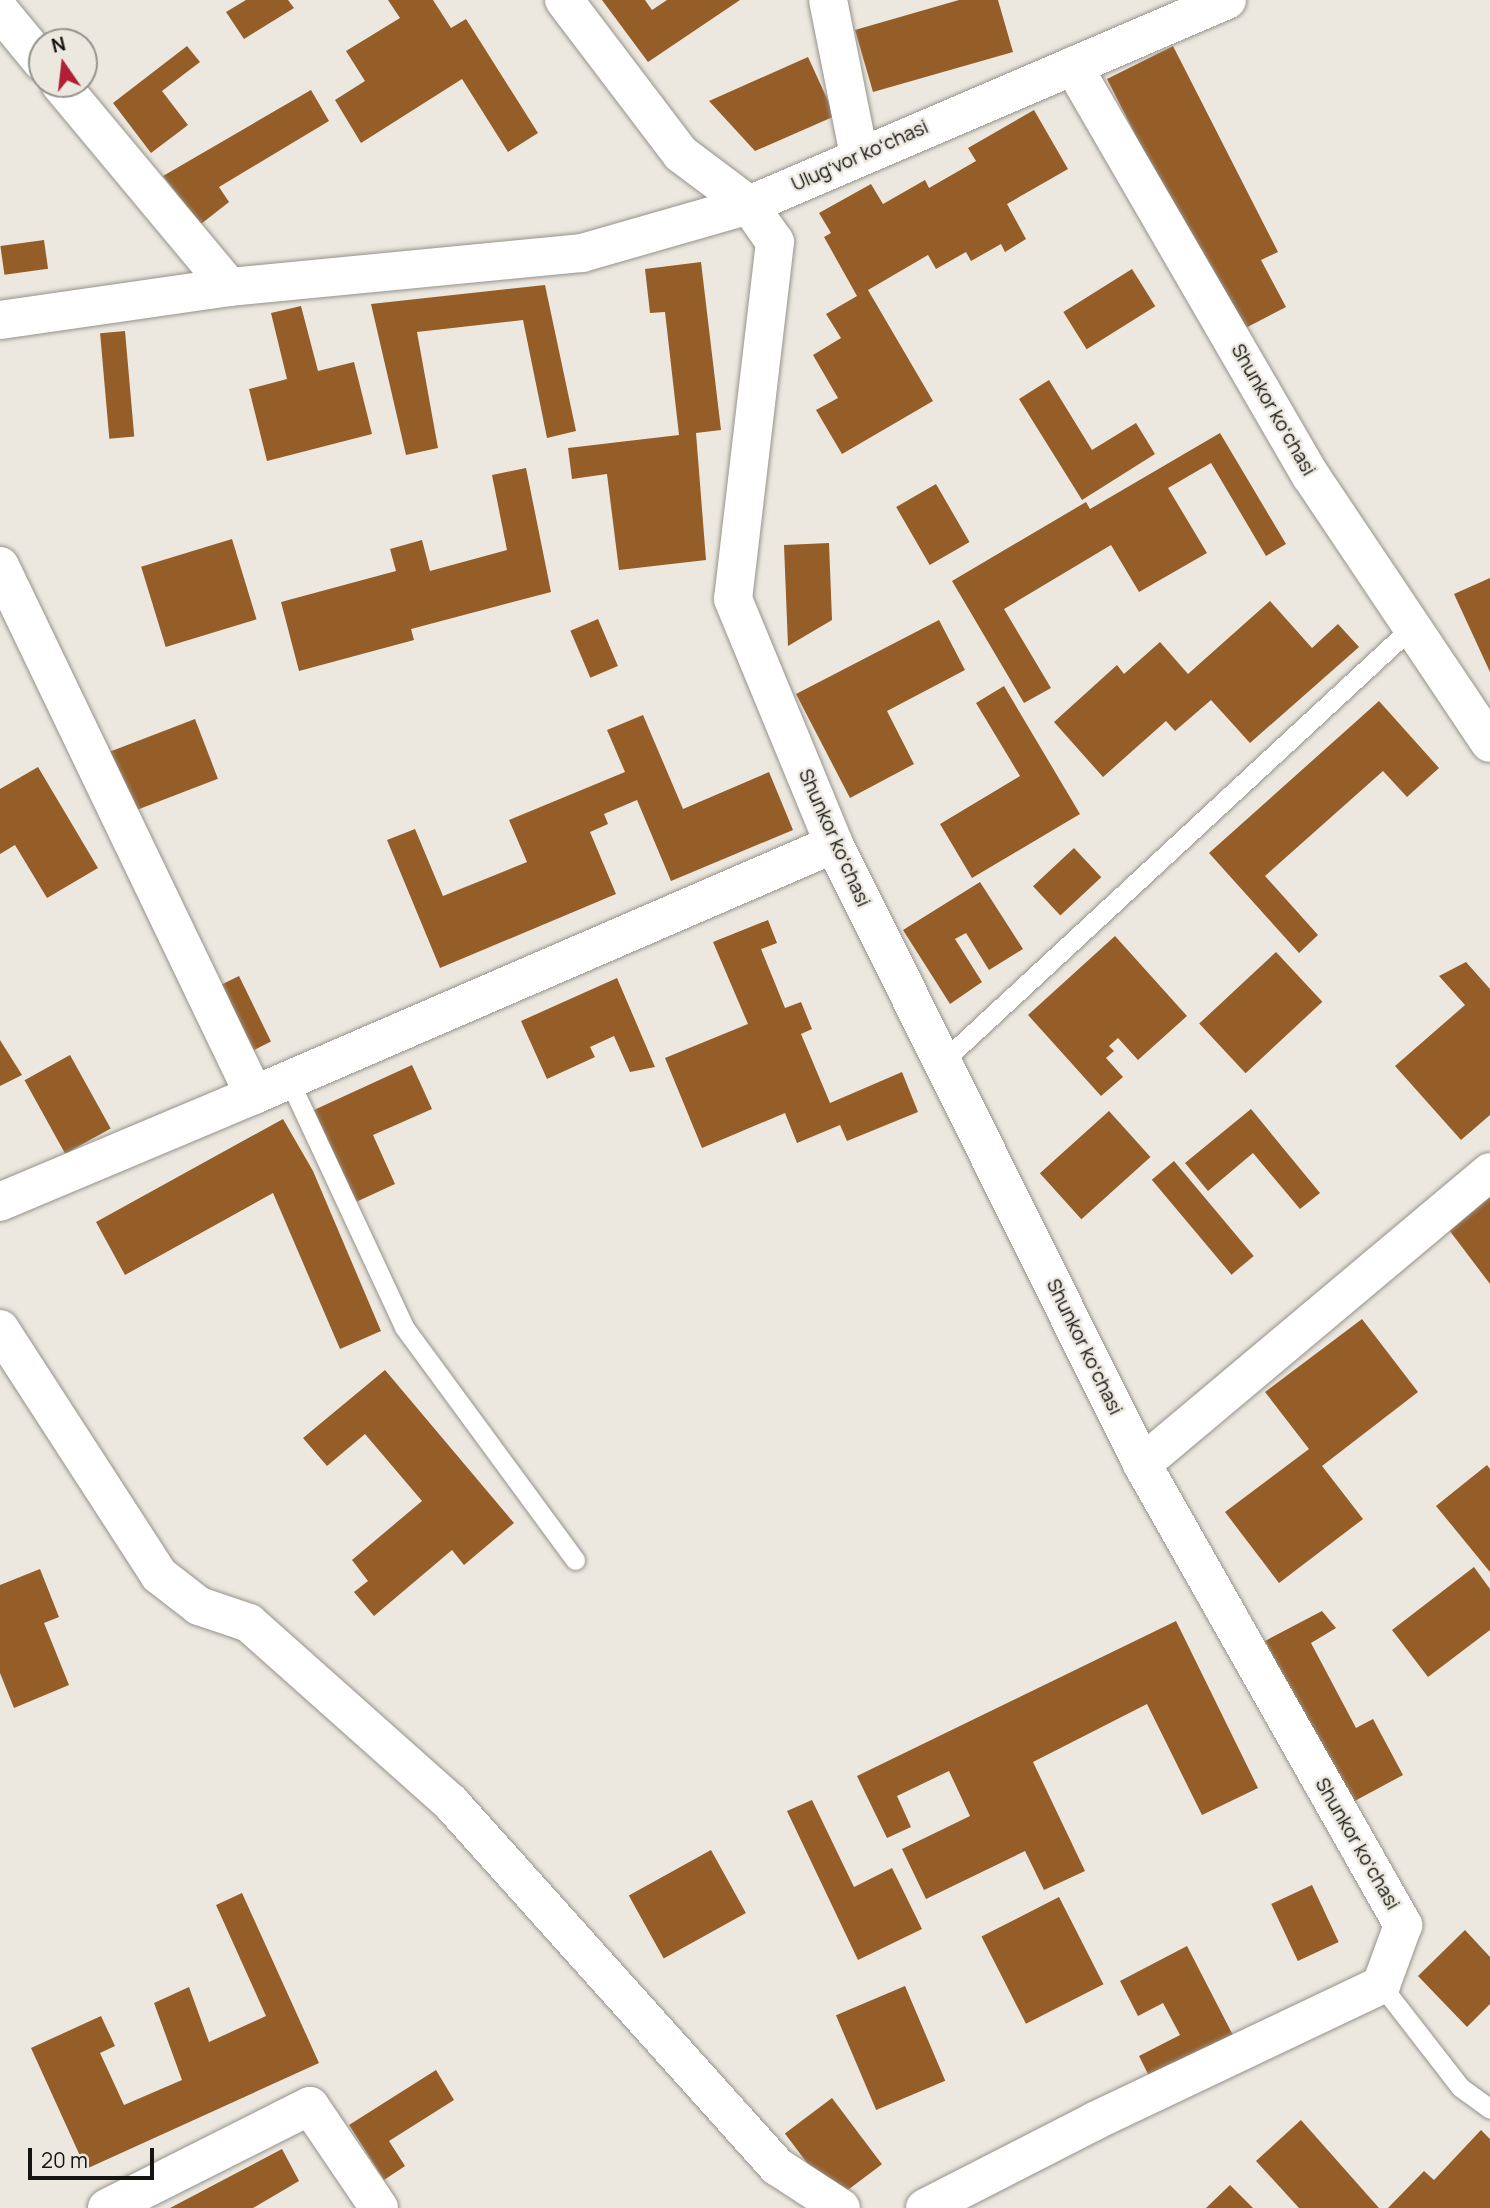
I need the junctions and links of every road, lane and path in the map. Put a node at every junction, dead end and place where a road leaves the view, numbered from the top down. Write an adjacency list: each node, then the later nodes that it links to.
1 (564, 0): 9 (street)
2 (828, 0): 8 (street)
3 (1227, 0): 6 (street, Ulugʻvor koʻchasi)
4 (0, 11): 5 (street)
5 (28, 45)
6 (1073, 66): 8 (street, Ulugʻvor koʻchasi); 13 (street, Shunkor koʻchasi)
7 (73, 98): 10 (street)
8 (859, 155): 9 (street, Ulugʻvor koʻchasi)
9 (749, 205): 10 (street, Ulugʻvor koʻchasi); 15 (street, Shunkor koʻchasi)
10 (229, 287): 11 (street, Ulugʻvor koʻchasi)
11 (0, 320)
12 (0, 566): 18 (street)
13 (1412, 627): 14 (street, Shunkor koʻchasi); 16 (lane)
14 (1490, 743)
15 (834, 844): 16 (street, Shunkor koʻchasi); 17 (street)
16 (942, 1062): 22 (street, Shunkor koʻchasi)
17 (289, 1080): 18 (street); 23 (lane)
18 (254, 1095): 20 (street)
19 (1490, 1172): 22 (street)
20 (0, 1202)
21 (0, 1329): 28 (street)
22 (1142, 1464): 24 (street, Shunkor koʻchasi)
23 (575, 1560)
24 (1381, 1985): 25 (lane); 29 (street)
25 (1490, 2109)
26 (107, 2208): 27 (street)
27 (379, 2208)
28 (841, 2208)
29 (925, 2208)

